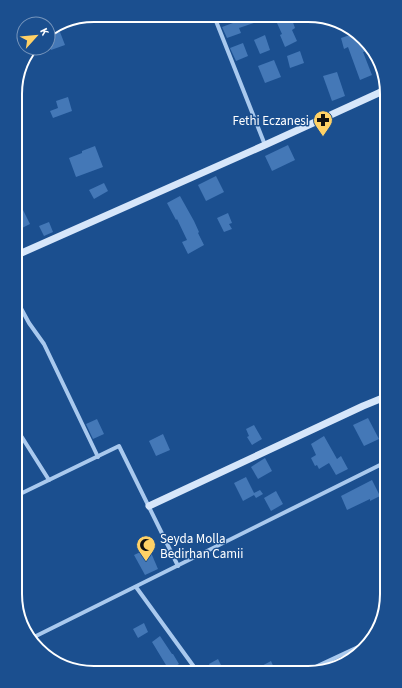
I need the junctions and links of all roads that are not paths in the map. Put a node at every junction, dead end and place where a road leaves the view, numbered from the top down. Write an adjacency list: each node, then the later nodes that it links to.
1 (216, 22): 3 (street)
2 (380, 93): 3 (street)
3 (265, 145): 4 (street)
4 (22, 253)
5 (22, 310): 8 (street)
6 (380, 399): 12 (street)
7 (22, 437): 10 (street)
8 (98, 457): 10 (street); 12 (street)
9 (380, 465): 13 (street)
10 (49, 480): 11 (street)
11 (22, 493)
12 (149, 506): 13 (street)
13 (178, 566): 14 (street)
14 (136, 586): 15 (street); 18 (street)
15 (36, 636)
16 (355, 649): 17 (street)
17 (319, 665)
18 (193, 666)

